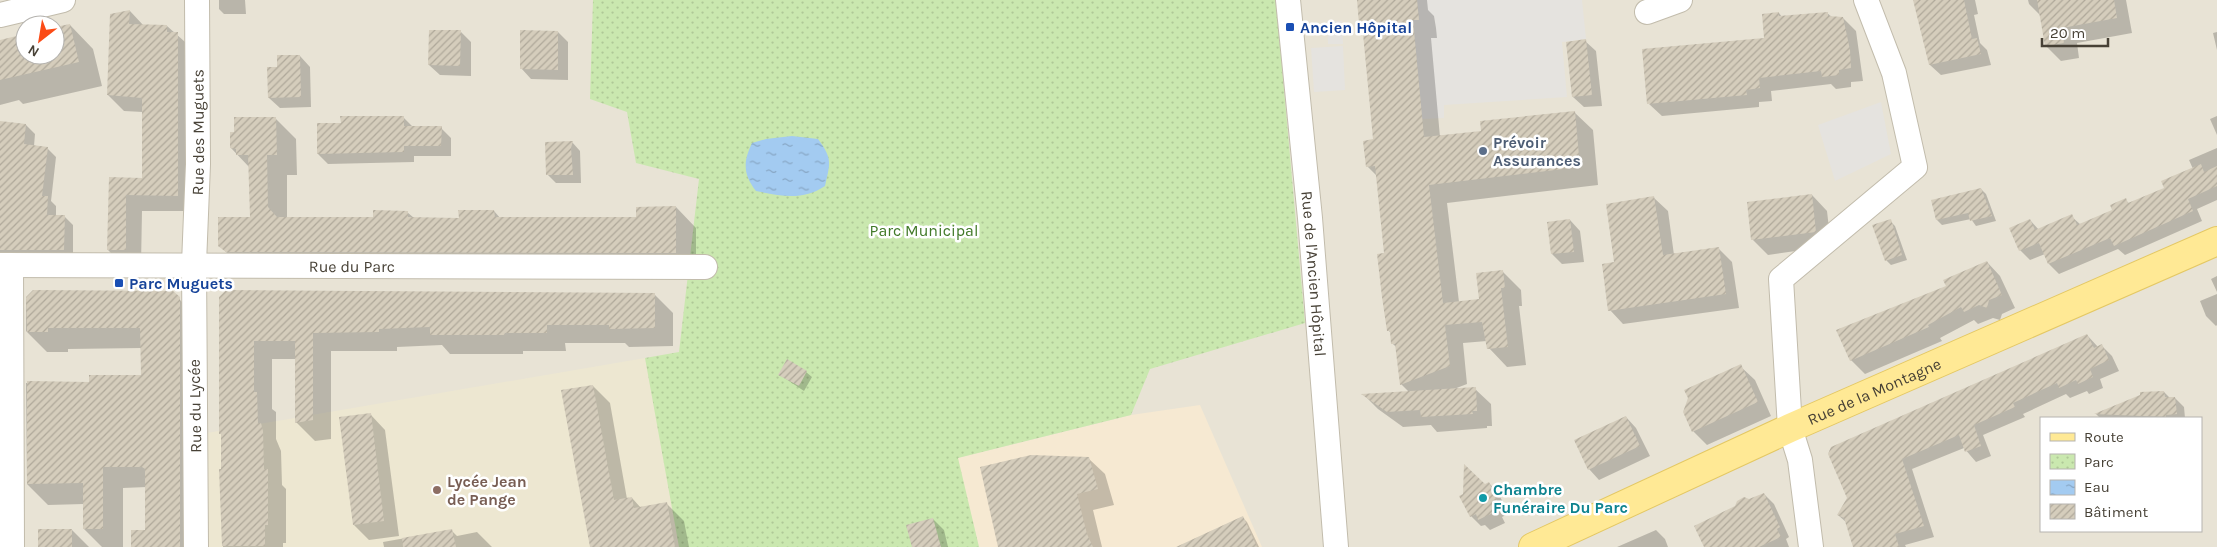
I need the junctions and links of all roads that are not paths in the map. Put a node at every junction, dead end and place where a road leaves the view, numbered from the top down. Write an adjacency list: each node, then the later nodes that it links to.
1 (62, 0): 6 (street)
2 (197, 0): 9 (street, Rue des Muguets)
3 (1288, 0): 15 (street, Rue de l'Ancien Hôpital)
4 (1680, 0): 7 (street)
5 (1866, 0): 12 (street)
6 (6, 9)
7 (1647, 12)
8 (2217, 241): 12 (main road, Rue de la Montagne)
9 (194, 264): 10 (street, Rue du Parc); 11 (street, Rue du Parc); 14 (street, Rue du Lycée)
10 (6, 265): 13 (street)
11 (705, 267)
12 (1790, 428): 16 (main road, Rue de la Montagne); 17 (street)
13 (12, 547)
14 (196, 547)
15 (1336, 547)
16 (1533, 547)
17 (1812, 547)

